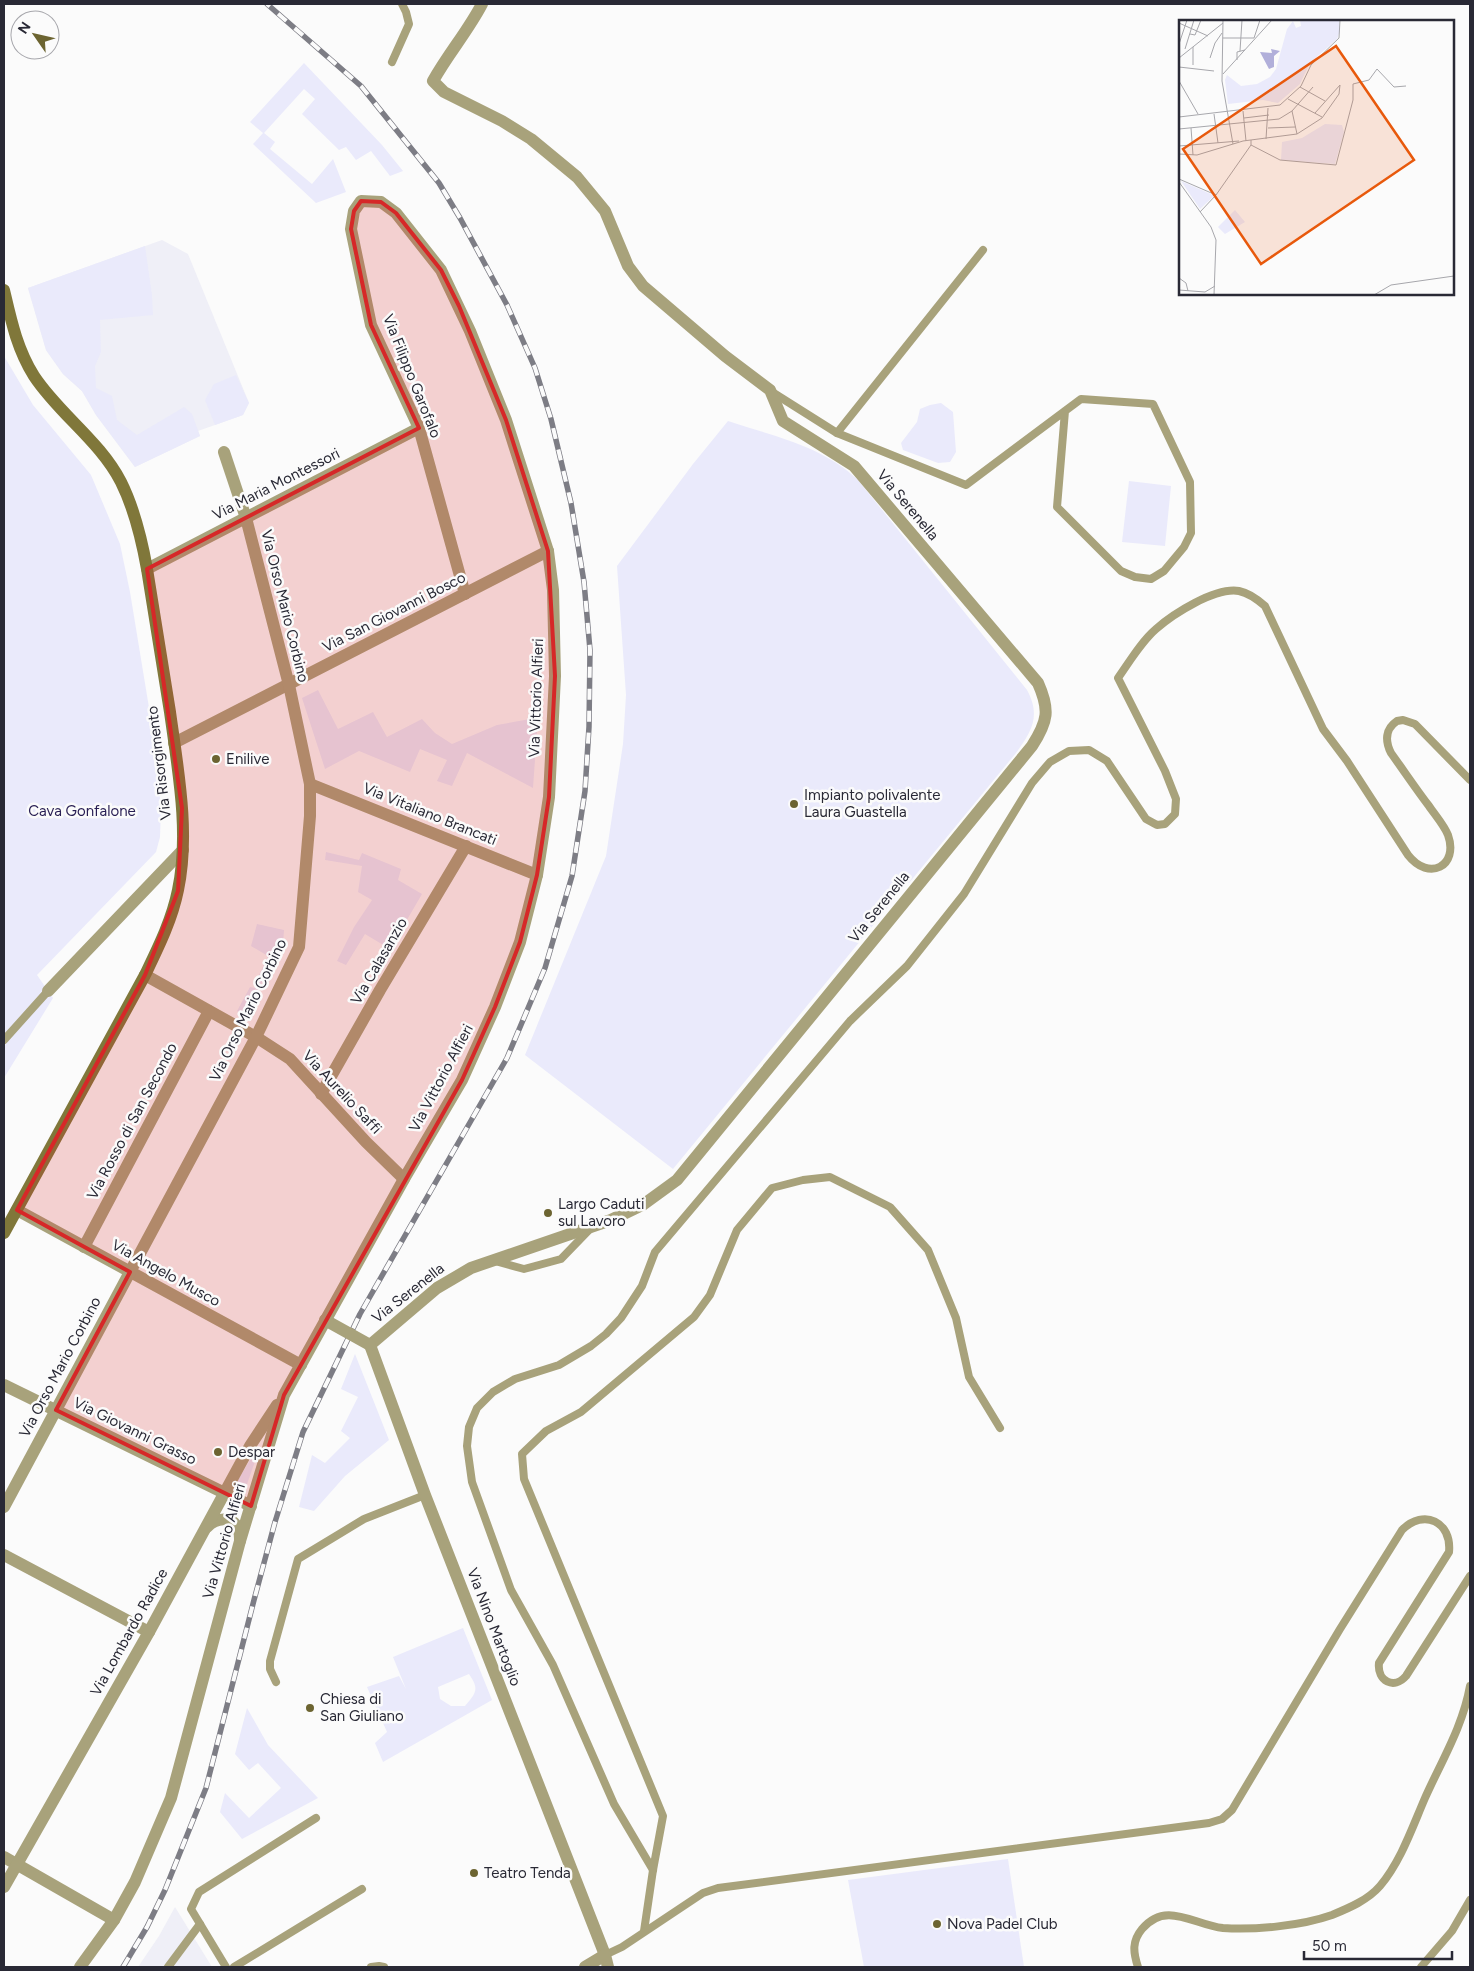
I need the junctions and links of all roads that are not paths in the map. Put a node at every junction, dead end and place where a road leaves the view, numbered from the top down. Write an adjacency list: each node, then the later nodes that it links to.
1 (402, 4): 3 (lane)
2 (482, 4): 7 (street)
3 (392, 62)
4 (361, 201): 9 (street, Via Filippo Garofalo); 13 (street, Via Vittorio Alfieri)
5 (983, 250): 10 (lane)
6 (4, 290): 14 (main road, Via Risorgimento)
7 (770, 390): 10 (lane); 31 (street, Via Serenella)
8 (1065, 411): 8 (lane); 10 (lane)
9 (419, 428): 12 (street, Via Maria Montessori); 15 (street, Via Filippo Garofalo)
10 (838, 433)
11 (224, 452): 12 (street, Via Orso Mario Corbino)
12 (246, 518): 14 (street, Via Maria Montessori); 16 (street, Via Orso Mario Corbino)
13 (548, 551): 15 (street, Via San Giovanni Bosco); 22 (street, Via Vittorio Alfieri)
14 (148, 569): 17 (main road, Via Risorgimento)
15 (465, 594): 16 (street, Via San Giovanni Bosco)
16 (289, 685): 17 (street, Via San Giovanni Bosco); 19 (street, Via Orso Mario Corbino)
17 (174, 743): 21 (main road, Via Risorgimento)
18 (1470, 780): 57 (lane)
19 (310, 784): 20 (street, Via Vitaliano Brancati); 26 (street, Via Orso Mario Corbino)
20 (466, 846): 22 (street, Via Vitaliano Brancati); 28 (street, Via Calasanzio)
21 (183, 850): 23 (main road, Via Risorgimento); 24 (street)
22 (537, 874): 29 (street, Via Vittorio Alfieri)
23 (145, 976): 25 (street, Via Aurelio Saffi); 30 (main road, Via Risorgimento)
24 (48, 991): 27 (lane)
25 (208, 1010): 26 (street, Via Aurelio Saffi); 33 (street, Via Rosso di San Secondo)
26 (256, 1037): 28 (street, Via Aurelio Saffi); 35 (street, Via Orso Mario Corbino)
27 (4, 1040)
28 (321, 1094): 29 (street, Via Aurelio Saffi)
29 (404, 1179): 36 (street, Via Vittorio Alfieri)
30 (17, 1210): 32 (main road, Via Risorgimento); 33 (street, Via Angelo Musco)
31 (592, 1226): 34 (street, Via Serenella); 34 (lane)
32 (4, 1234)
33 (84, 1246): 35 (street, Via Angelo Musco)
34 (493, 1260): 37 (street, Via Serenella)
35 (130, 1272): 38 (street, Via Angelo Musco); 41 (street, Via Orso Mario Corbino)
36 (325, 1320): 37 (street, bridge); 38 (street, Via Vittorio Alfieri)
37 (370, 1345): 44 (street, Via Nino Martoglio)
38 (301, 1365): 40 (street, Via Vittorio Alfieri)
39 (4, 1385): 41 (street, Via Giovanni Grasso)
40 (284, 1395): 43 (street, Via Lombardo Radice); 45 (street, Via Vittorio Alfieri)
41 (56, 1410): 43 (street, Via Giovanni Grasso); 46 (street, Via Orso Mario Corbino)
42 (1000, 1428): 57 (lane)
43 (224, 1494): 45 (street, Via Giovanni Grasso); 47 (street, Via Lombardo Radice)
44 (425, 1496): 52 (lane); 64 (street, Via Nino Martoglio)
45 (251, 1506): 48 (street, Via Vittorio Alfieri)
46 (4, 1507)
47 (205, 1529): 48 (street); 51 (street, Via Lombardo Radice)
48 (240, 1541): 61 (street, Via Vittorio Alfieri)
49 (4, 1555): 51 (street)
50 (1470, 1576): 63 (lane)
51 (149, 1632): 56 (street, Via Lombardo Radice)
52 (276, 1682)
53 (1470, 1686): 72 (lane)
54 (316, 1818): 62 (lane)
55 (4, 1858): 56 (street)
56 (16, 1864): 58 (street, Via Lombardo Radice); 61 (street)
57 (653, 1870): 63 (lane)
58 (4, 1887)
59 (362, 1889): 68 (lane)
60 (1470, 1900): 73 (lane)
61 (114, 1920): 65 (street, Via Vittorio Alfieri)
62 (200, 1924): 66 (lane); 67 (lane)
63 (644, 1931): 64 (lane)
64 (606, 1961): 71 (street)
65 (80, 1967)
66 (168, 1967)
67 (226, 1967)
68 (234, 1967)
69 (371, 1967): 70 (lane)
70 (384, 1967)
71 (585, 1967)
72 (1138, 1967)
73 (1421, 1967)

